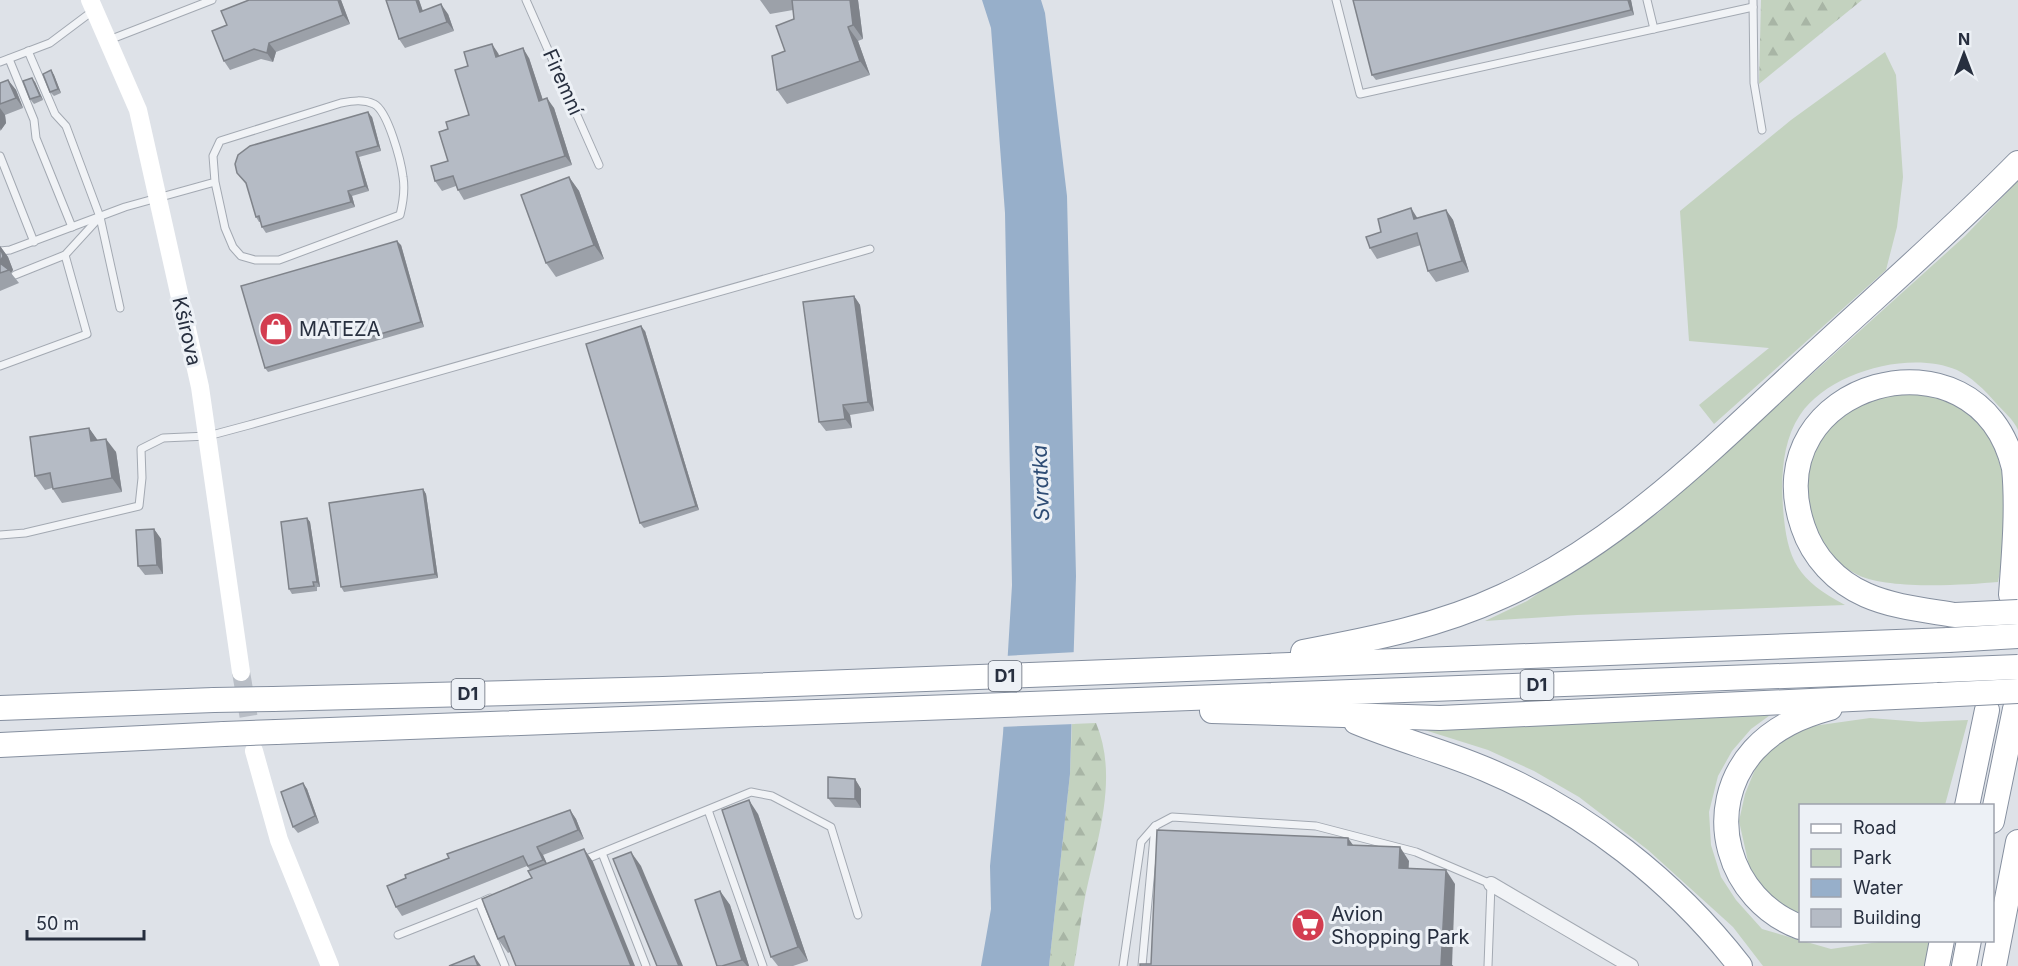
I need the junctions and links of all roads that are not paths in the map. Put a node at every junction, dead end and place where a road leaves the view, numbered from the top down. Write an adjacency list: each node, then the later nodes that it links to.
1 (212, 0): 8 (lane)
2 (526, 0): 15 (lane, Firemní)
3 (1336, 0): 7 (lane)
4 (1647, 0): 7 (lane)
5 (1753, 3): 7 (lane); 12 (lane)
6 (93, 5): 8 (street, Kšírova); 9 (lane)
7 (1654, 29)
8 (109, 40): 17 (street, Kšírova)
9 (28, 51): 10 (lane); 18 (lane)
10 (9, 59): 11 (lane); 19 (lane)
11 (0, 62)
12 (1762, 130)
13 (0, 156): 20 (lane)
14 (2018, 163): 34 (highway)
15 (598, 165)
16 (215, 182): 16 (lane); 17 (lane)
17 (157, 199): 18 (lane); 27 (street, Kšírova)
18 (100, 217): 19 (lane); 23 (lane); 25 (lane)
19 (72, 227): 20 (lane)
20 (34, 242): 22 (lane)
21 (870, 249): 27 (lane)
22 (0, 251)
23 (65, 255): 24 (lane); 26 (lane)
24 (15, 275)
25 (120, 308)
26 (0, 366)
27 (208, 436): 28 (lane); 36 (street, Kšírova)
28 (0, 535)
29 (2018, 561): 30 (highway)
30 (2014, 604): 31 (highway, bridge); 31 (highway)
31 (1954, 615): 33 (highway)
32 (2018, 636): 33 (highway, D1, bridge)
33 (1791, 645): 34 (highway, D1)
34 (1224, 667): 40 (highway, D1, bridge)
35 (2018, 667): 38 (highway, D1, bridge)
36 (241, 672)
37 (1870, 698): 39 (highway, bridge); 42 (highway); 56 (highway)
38 (1130, 700): 42 (highway); 43 (highway, D1, bridge)
39 (2017, 700): 47 (highway)
40 (0, 708)
41 (1987, 710): 45 (highway)
42 (1343, 717): 68 (highway)
43 (0, 745)
44 (254, 751): 60 (street)
45 (1967, 800)
46 (708, 810): 50 (lane); 55 (lane); 63 (lane)
47 (1994, 811)
48 (1155, 826): 52 (lane); 64 (lane); 65 (lane)
49 (2018, 842): 71 (highway)
50 (602, 853): 51 (lane); 62 (lane)
51 (571, 865)
52 (1491, 884): 66 (lane); 67 (street)
53 (500, 894): 54 (lane)
54 (479, 903): 57 (lane); 61 (lane)
55 (858, 915)
56 (1799, 927)
57 (398, 935)
58 (1942, 942): 69 (highway)
59 (1969, 942): 70 (highway)
60 (330, 966)
61 (506, 966)
62 (646, 966)
63 (763, 966)
64 (1123, 966)
65 (1142, 966)
66 (1488, 966)
67 (1631, 966)
68 (1740, 966)
69 (1937, 966)
70 (1964, 966)
71 (1994, 966)

